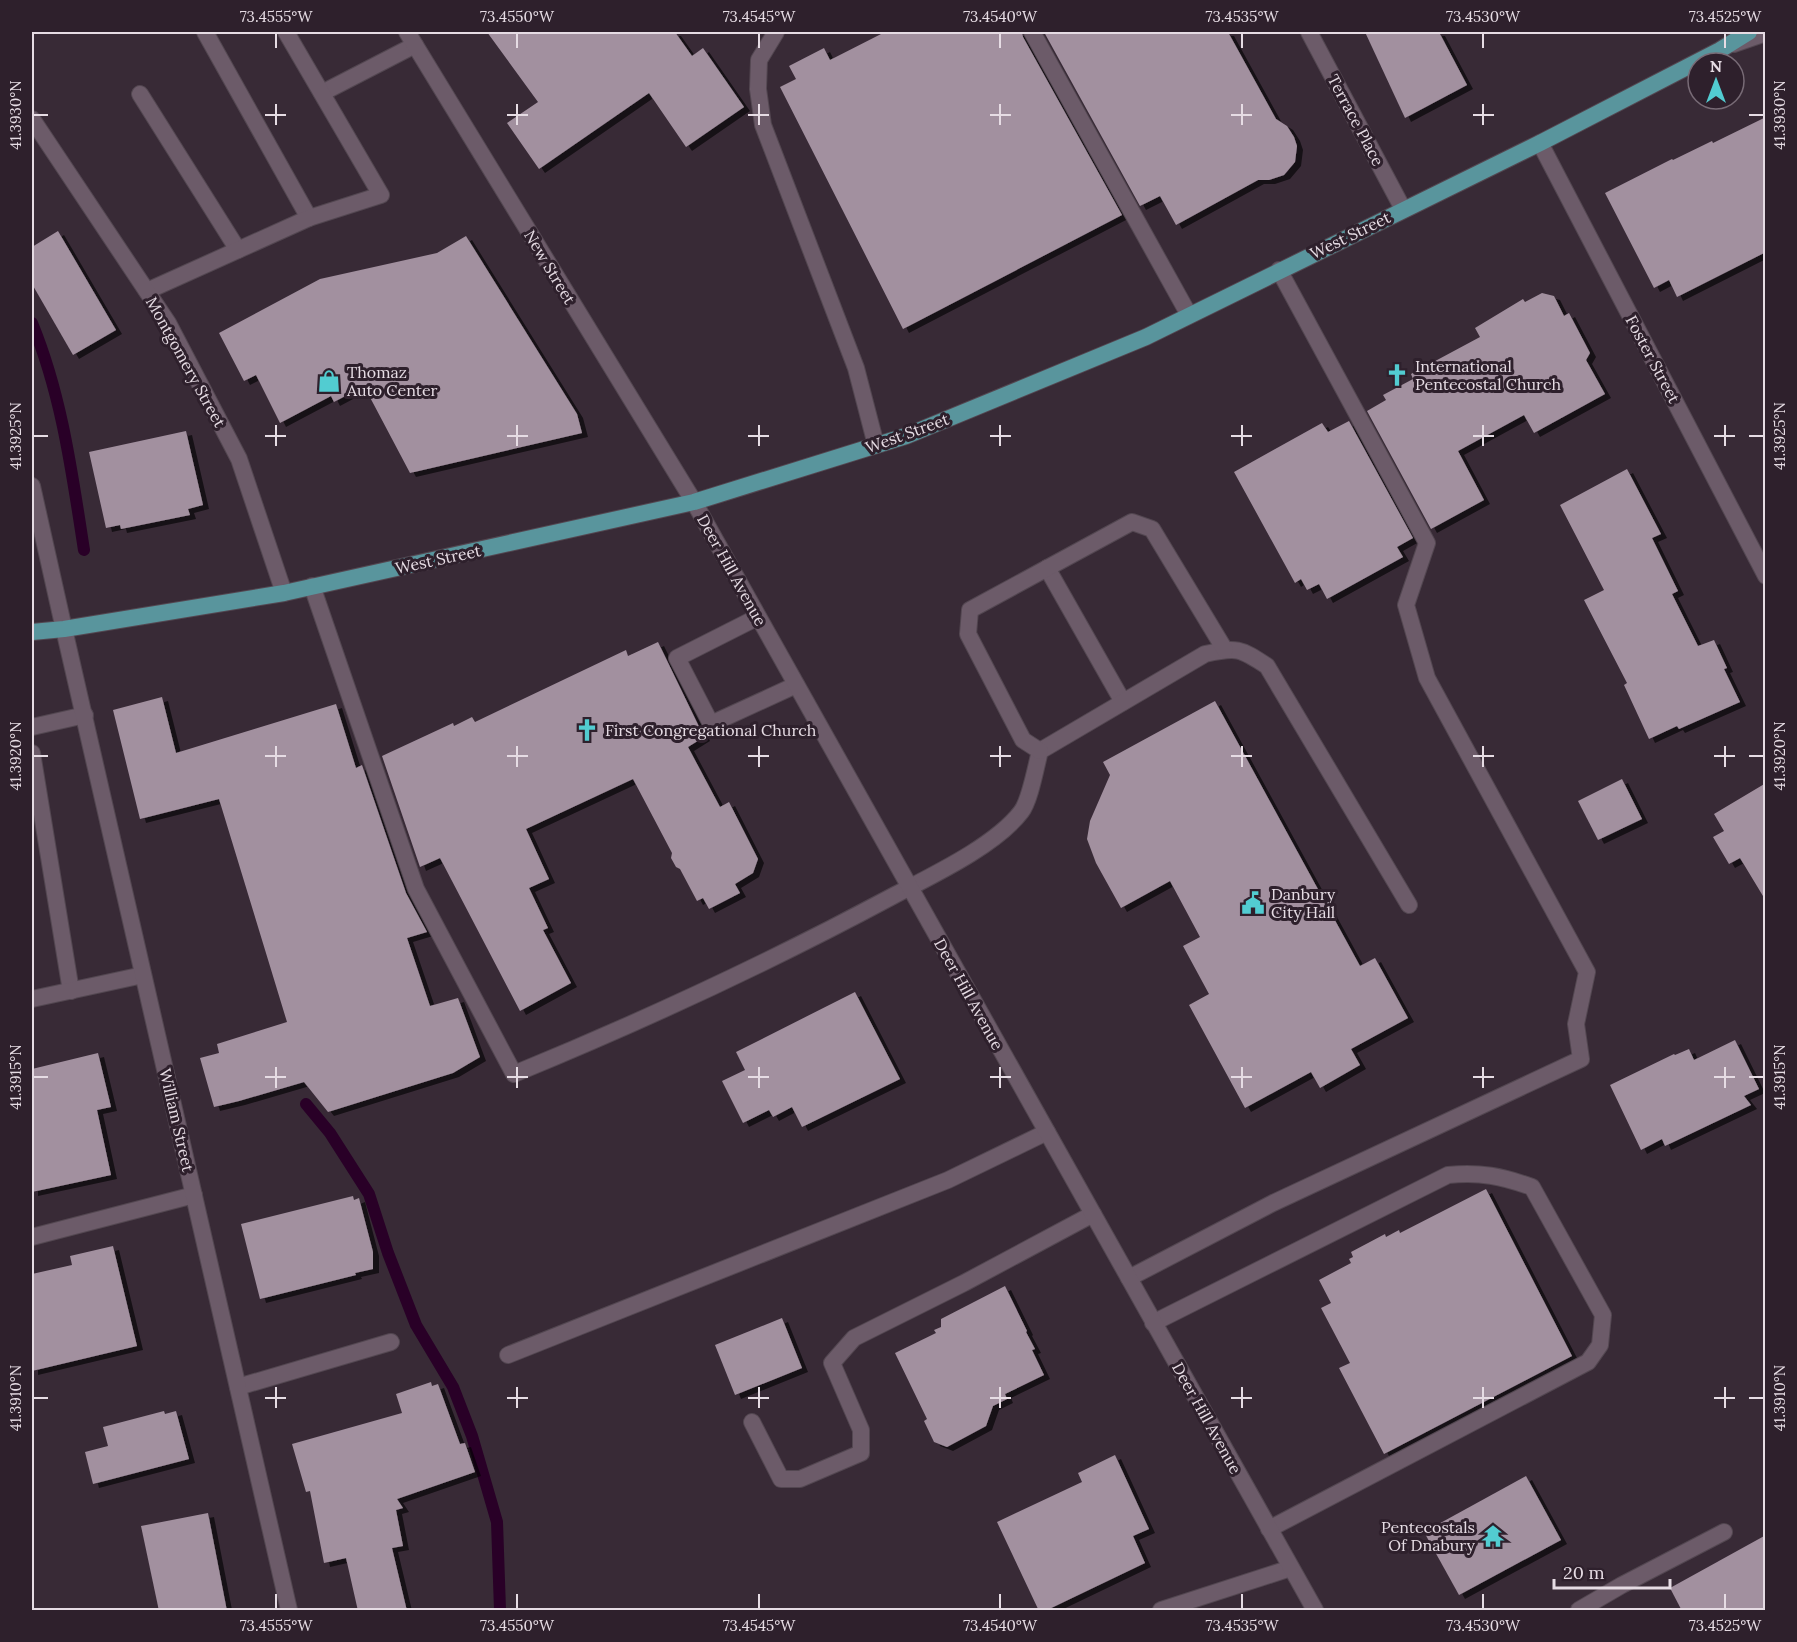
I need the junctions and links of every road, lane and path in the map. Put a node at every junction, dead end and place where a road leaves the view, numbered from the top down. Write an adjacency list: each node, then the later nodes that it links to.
1 (205, 32): 15 (street)
2 (286, 32): 10 (street)
3 (776, 32): 20 (street)
4 (1032, 32): 19 (street)
5 (1309, 32): 14 (street, Terrace Place)
6 (1749, 32): 9 (main road, West Street)
7 (1766, 33): 9 (street, West Street)
8 (411, 38): 10 (street); 22 (street, New Street)
9 (1719, 50): 13 (main road, West Street)
10 (322, 93): 15 (street)
11 (140, 94): 16 (street)
12 (32, 119): 18 (street, Montgomery Street)
13 (1540, 142): 14 (main road, West Street); 24 (street, Foster Street)
14 (1403, 209): 17 (main road, West Street)
15 (309, 218): 16 (street)
16 (238, 250): 18 (street)
17 (1280, 270): 19 (main road, West Street); 46 (street)
18 (147, 291): 26 (street, Montgomery Street)
19 (1189, 315): 20 (main road, West Street)
20 (876, 445): 22 (main road, West Street)
21 (32, 486): 28 (street, William Street)
22 (694, 502): 25 (main road, West Street); 27 (street, Deer Hill Avenue)
23 (1047, 568): 30 (street); 32 (street); 35 (street)
24 (1766, 576)
25 (312, 586): 26 (main road, West Street); 37 (street)
26 (284, 593): 28 (main road, West Street)
27 (758, 617): 31 (street, Deer Hill Avenue); 31 (street)
28 (64, 629): 29 (main road, West Street); 33 (street, William Street)
29 (32, 632)
30 (1225, 650): 32 (street); 38 (street)
31 (796, 684): 37 (street, Deer Hill Avenue)
32 (1123, 702): 35 (street)
33 (85, 715): 34 (street); 39 (street, William Street)
34 (32, 727)
35 (1040, 751): 37 (street)
36 (32, 753): 40 (street)
37 (909, 887): 42 (street, Deer Hill Avenue)
38 (1409, 905)
39 (143, 975): 40 (street); 43 (street, William Street)
40 (72, 991): 41 (street)
41 (32, 999)
42 (1047, 1132): 44 (street, Deer Hill Avenue); 49 (street)
43 (194, 1195): 45 (street); 50 (street, William Street)
44 (1093, 1214): 46 (street, Deer Hill Avenue); 51 (street)
45 (32, 1237)
46 (1129, 1278): 47 (street, Deer Hill Avenue)
47 (1153, 1323): 52 (street, Deer Hill Avenue); 52 (street)
48 (391, 1342): 50 (street)
49 (508, 1355)
50 (238, 1388): 55 (street, William Street)
51 (752, 1422)
52 (1269, 1529): 54 (street, Deer Hill Avenue)
53 (1724, 1532): 58 (street)
54 (1291, 1568): 56 (street); 57 (street, Deer Hill Avenue)
55 (289, 1611)
56 (1161, 1611)
57 (1315, 1611)
58 (1579, 1611)

